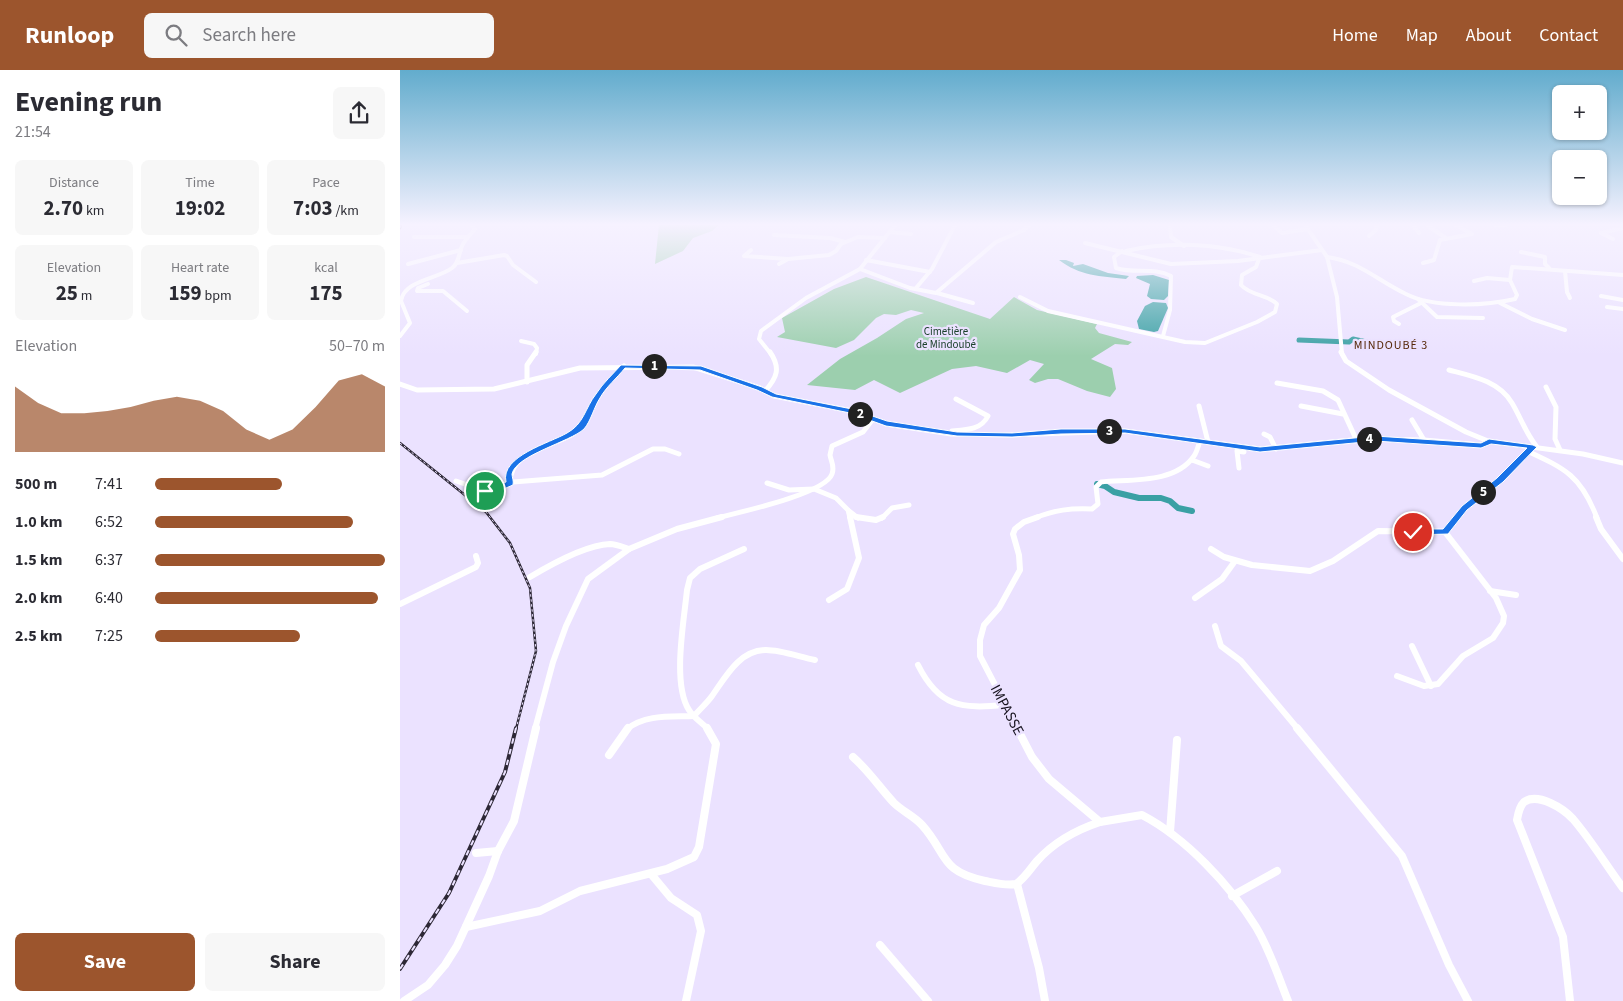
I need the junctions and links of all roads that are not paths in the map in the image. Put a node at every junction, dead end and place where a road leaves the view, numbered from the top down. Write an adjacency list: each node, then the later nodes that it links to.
1 (449, 268): 15 (street)
2 (517, 268): 19 (street)
3 (911, 268): 14 (street)
4 (932, 268): 14 (street)
5 (966, 268): 21 (street)
6 (1117, 268): 36 (street)
7 (1253, 268): 36 (street)
8 (1330, 268): 55 (street)
9 (1365, 268): 26 (street)
10 (1512, 268): 17 (street)
11 (1552, 268): 13 (street)
12 (860, 269): 20 (street); 44 (street)
13 (1566, 271): 16 (street); 24 (street)
14 (930, 272): 20 (street)
15 (440, 274): 31 (street); 35 (street)
16 (1623, 275)
17 (1510, 280): 18 (street); 27 (street)
18 (1474, 281)
19 (536, 282)
20 (916, 288): 21 (street)
21 (938, 293): 28 (street)
22 (1601, 296): 25 (street)
23 (1020, 297): 36 (street)
24 (1570, 298)
25 (1623, 300)
26 (1420, 301): 27 (street); 32 (street); 33 (street)
27 (1498, 302): 34 (street)
28 (973, 303)
29 (1607, 307): 30 (street)
30 (1623, 309)
31 (467, 311)
32 (1483, 318)
33 (1399, 324)
34 (1565, 330)
35 (400, 336)
36 (1163, 336)
37 (521, 341): 40 (street)
38 (624, 366): 40 (street); 44 (street); 67 (street)
39 (1448, 370): 57 (street)
40 (527, 382): 42 (street)
41 (1277, 383): 48 (street)
42 (400, 384)
43 (1546, 387): 59 (street)
44 (765, 391): 49 (street)
45 (956, 399): 51 (street)
46 (1199, 406): 56 (street)
47 (1301, 406): 48 (street)
48 (1343, 414): 53 (street)
49 (873, 419): 51 (street); 69 (street)
50 (1412, 420): 54 (street)
51 (938, 432): 56 (street)
52 (1264, 434): 58 (street)
53 (1356, 439): 54 (street); 58 (street)
54 (1424, 440): 55 (street)
55 (1489, 441): 57 (street)
56 (1204, 442): 58 (street); 62 (street)
57 (1535, 447): 59 (street); 60 (street)
58 (1274, 449): 65 (street)
59 (1560, 450): 63 (street)
60 (1527, 451): 72 (street); 77 (street)
61 (679, 454): 67 (street)
62 (1192, 460): 64 (street); 91 (street, IMPASSE)
63 (1623, 463)
64 (1208, 466)
65 (1239, 468)
66 (456, 481): 67 (street)
67 (510, 483)
68 (767, 483): 69 (street)
69 (814, 489): 71 (street); 73 (street)
70 (909, 506): 71 (street)
71 (848, 510): 83 (street)
72 (1446, 532): 78 (street); 80 (street)
73 (629, 549): 79 (street); 98 (street)
74 (744, 549): 92 (street)
75 (1212, 549): 78 (street)
76 (476, 556): 84 (street)
77 (1623, 558)
78 (1235, 560): 82 (street)
79 (530, 577)
80 (1490, 591): 81 (street); 90 (street)
81 (1516, 595)
82 (1195, 598)
83 (829, 600)
84 (400, 604)
85 (1215, 626): 112 (street)
86 (1412, 646): 90 (street)
87 (815, 660): 92 (street)
88 (918, 664): 91 (street)
89 (1397, 676): 90 (street)
90 (1431, 686)
91 (1005, 705): 96 (street, IMPASSE)
92 (694, 716): 94 (street); 101 (street)
93 (1177, 740): 97 (street)
94 (609, 755)
95 (853, 756): 102 (street)
96 (1100, 822): 97 (street); 102 (street)
97 (1170, 832): 104 (street)
98 (498, 851): 99 (street); 105 (street)
99 (476, 854)
100 (1277, 871): 104 (street)
101 (650, 874): 105 (street); 108 (street)
102 (1017, 884): 110 (street)
103 (1623, 888): 113 (street)
104 (1232, 896): 111 (street)
105 (466, 927): 107 (street)
106 (880, 945): 109 (street)
107 (404, 1000)
108 (686, 1001)
109 (928, 1001)
110 (1045, 1001)
111 (1288, 1001)
112 (1468, 1001)
113 (1570, 1001)

